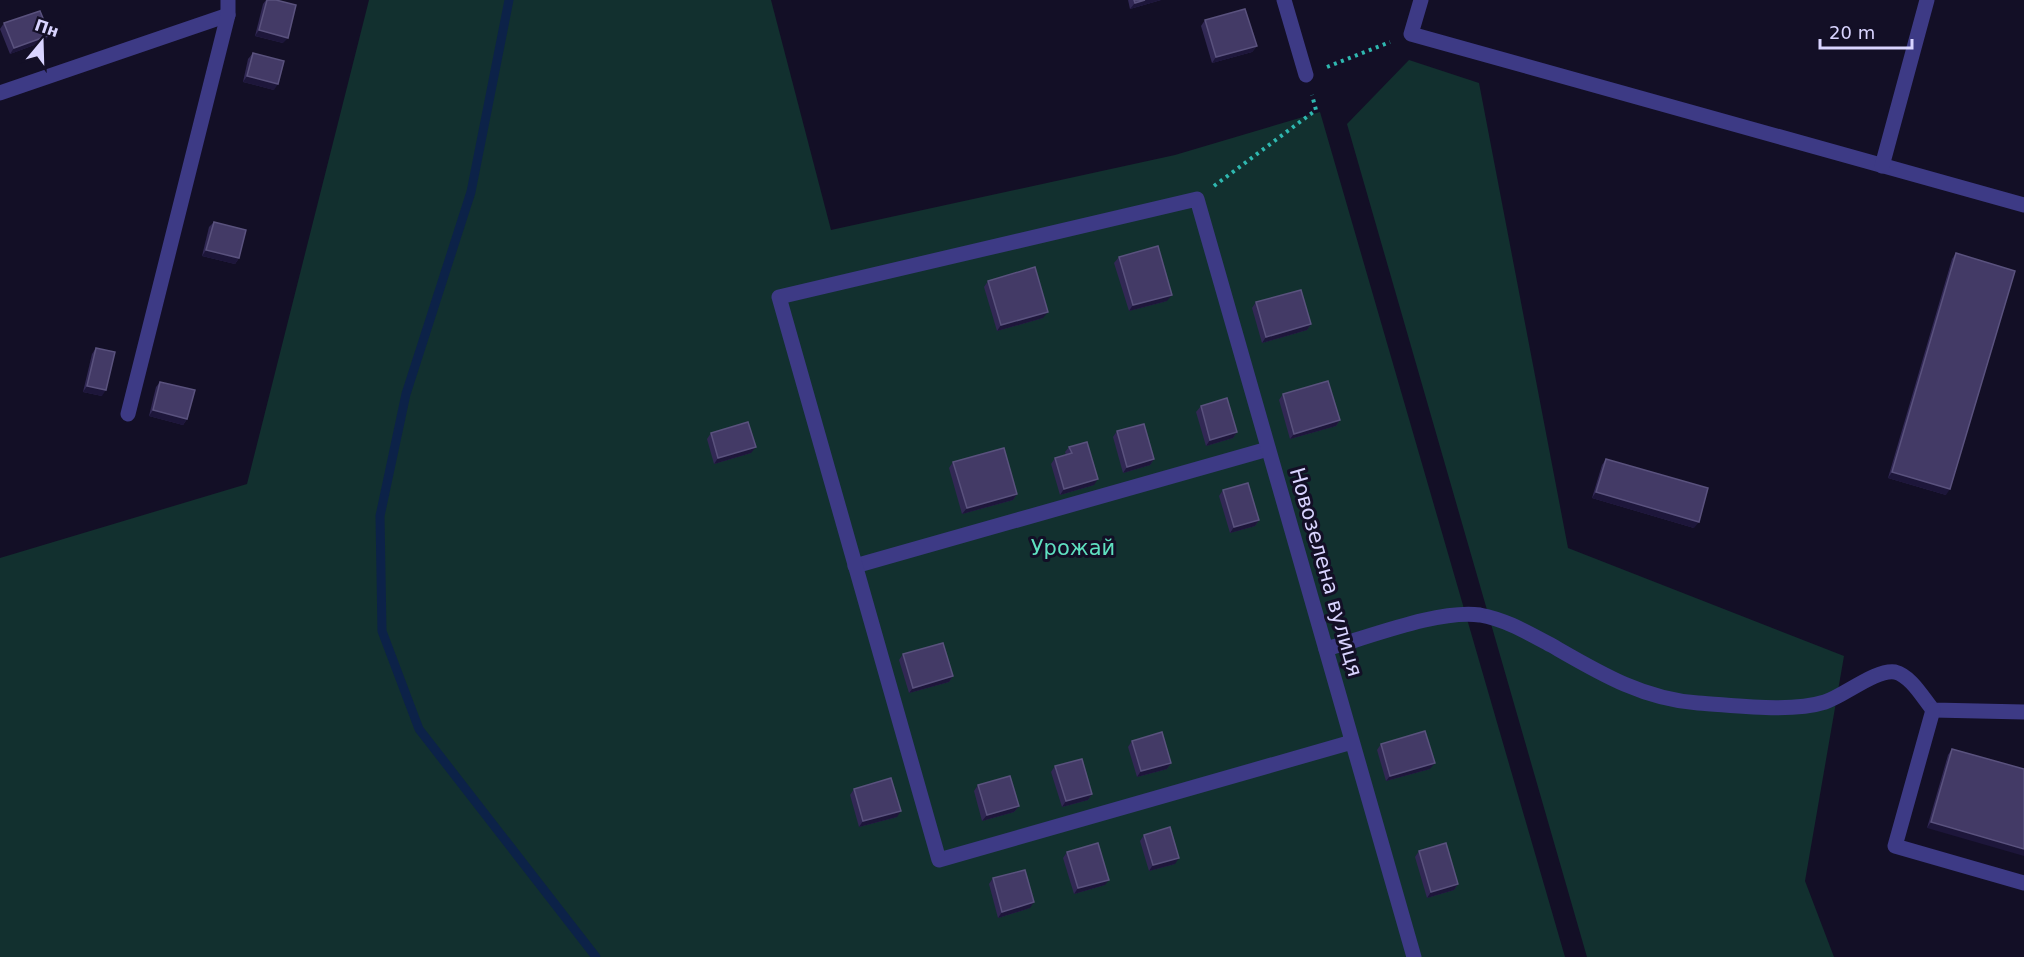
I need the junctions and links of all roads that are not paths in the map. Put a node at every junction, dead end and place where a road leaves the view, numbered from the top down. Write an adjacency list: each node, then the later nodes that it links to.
1 (1284, 0): 5 (street)
2 (1421, 0): 7 (street)
3 (1927, 0): 7 (street)
4 (228, 7): 6 (street); 9 (street)
5 (1306, 75)
6 (0, 93)
7 (1882, 166): 8 (street)
8 (2024, 205)
9 (128, 414)
10 (1269, 449): 11 (street); 11 (street, Новозелена вулиця); 12 (street, Новозелена вулиця)
11 (855, 566): 15 (street)
12 (1326, 650): 13 (street); 15 (street, Новозелена вулиця)
13 (1933, 710): 14 (street); 16 (street)
14 (2024, 712)
15 (1352, 742): 17 (street, Новозелена вулиця)
16 (2024, 883)
17 (1414, 957)

